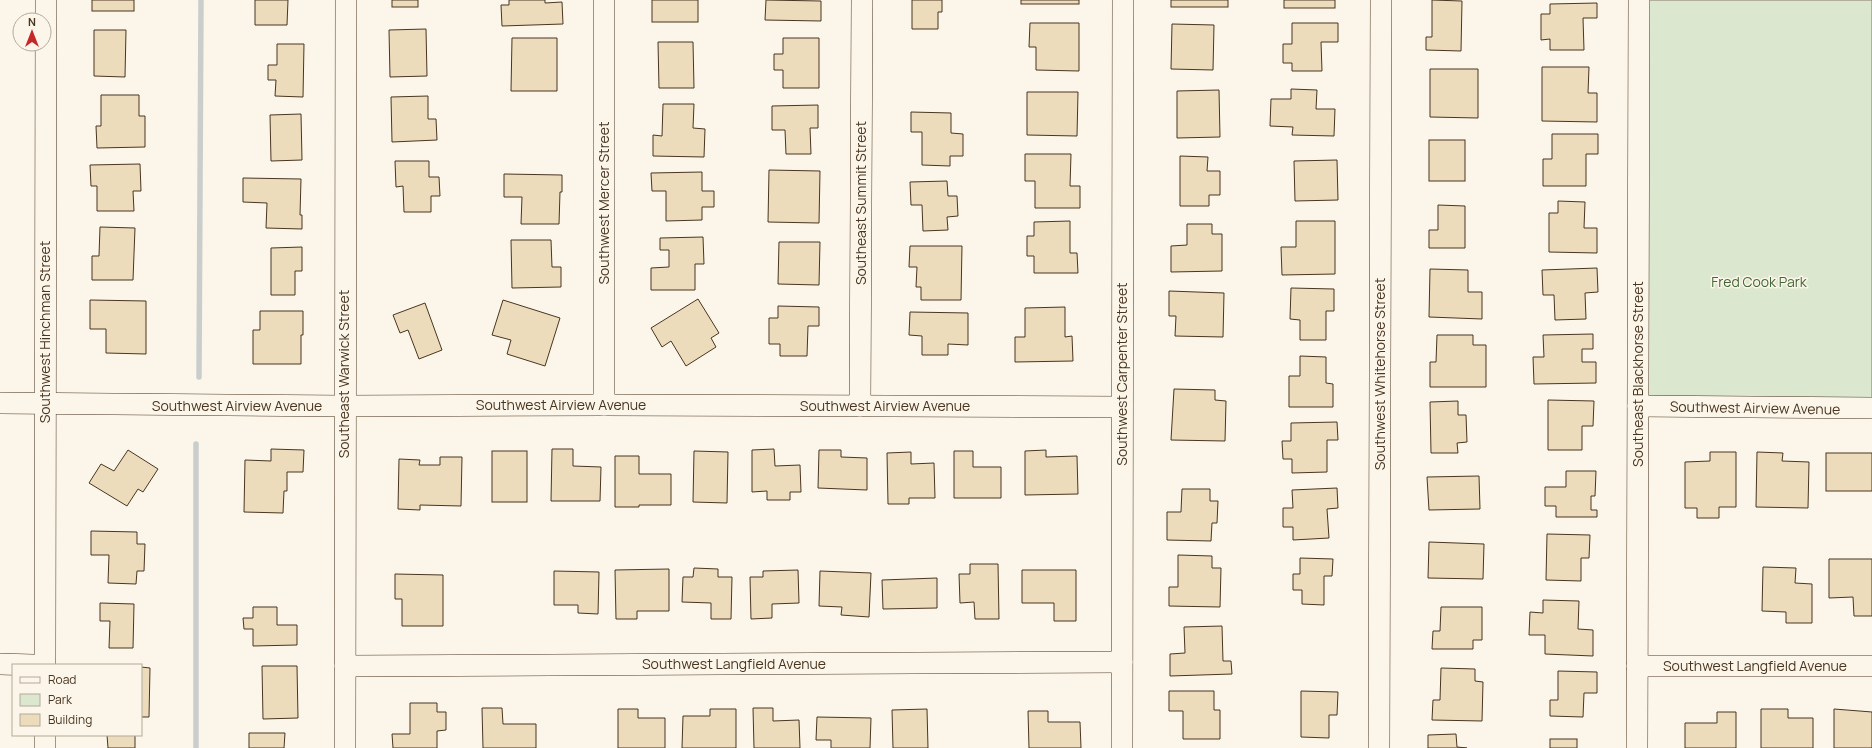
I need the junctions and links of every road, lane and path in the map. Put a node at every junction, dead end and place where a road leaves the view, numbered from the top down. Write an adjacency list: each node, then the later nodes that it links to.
1 (46, 0): 9 (street, Southwest Hinchman Street)
2 (346, 0): 11 (street, Southeast Warwick Street)
3 (604, 0): 10 (street, Southwest Mercer Street)
4 (862, 0): 12 (street, Southeast Summit Street)
5 (1123, 0): 14 (street, Southwest Carpenter Street)
6 (1381, 0): 27 (street, Southwest Whitehorse Street)
7 (1639, 0): 13 (street, Southeast Blackhorse Street)
8 (0, 403): 9 (street, Southwest Airview Avenue)
9 (45, 405): 11 (street, Southwest Airview Avenue); 19 (street, Southwest Hinchman Street)
10 (604, 405): 11 (street, Southwest Airview Avenue); 12 (street, Southwest Airview Avenue)
11 (344, 406): 20 (street, Southeast Warwick Street)
12 (860, 406): 14 (street, Southwest Airview Avenue)
13 (1638, 406): 15 (street, Southwest Airview Avenue); 21 (street, Southeast Blackhorse Street)
14 (1122, 407): 16 (street, Southwest Carpenter Street)
15 (1872, 408)
16 (1122, 662): 20 (street, Southwest Langfield Avenue); 26 (street, Southwest Carpenter Street)
17 (0, 664): 18 (street)
18 (12, 664)
19 (45, 664)
20 (345, 666): 25 (street, Southeast Warwick Street)
21 (1637, 666): 22 (street, Southwest Langfield Avenue); 28 (street, Southeast Blackhorse Street)
22 (1872, 666)
23 (45, 736): 24 (street)
24 (45, 748)
25 (345, 748)
26 (1122, 748)
27 (1379, 748)
28 (1637, 748)

